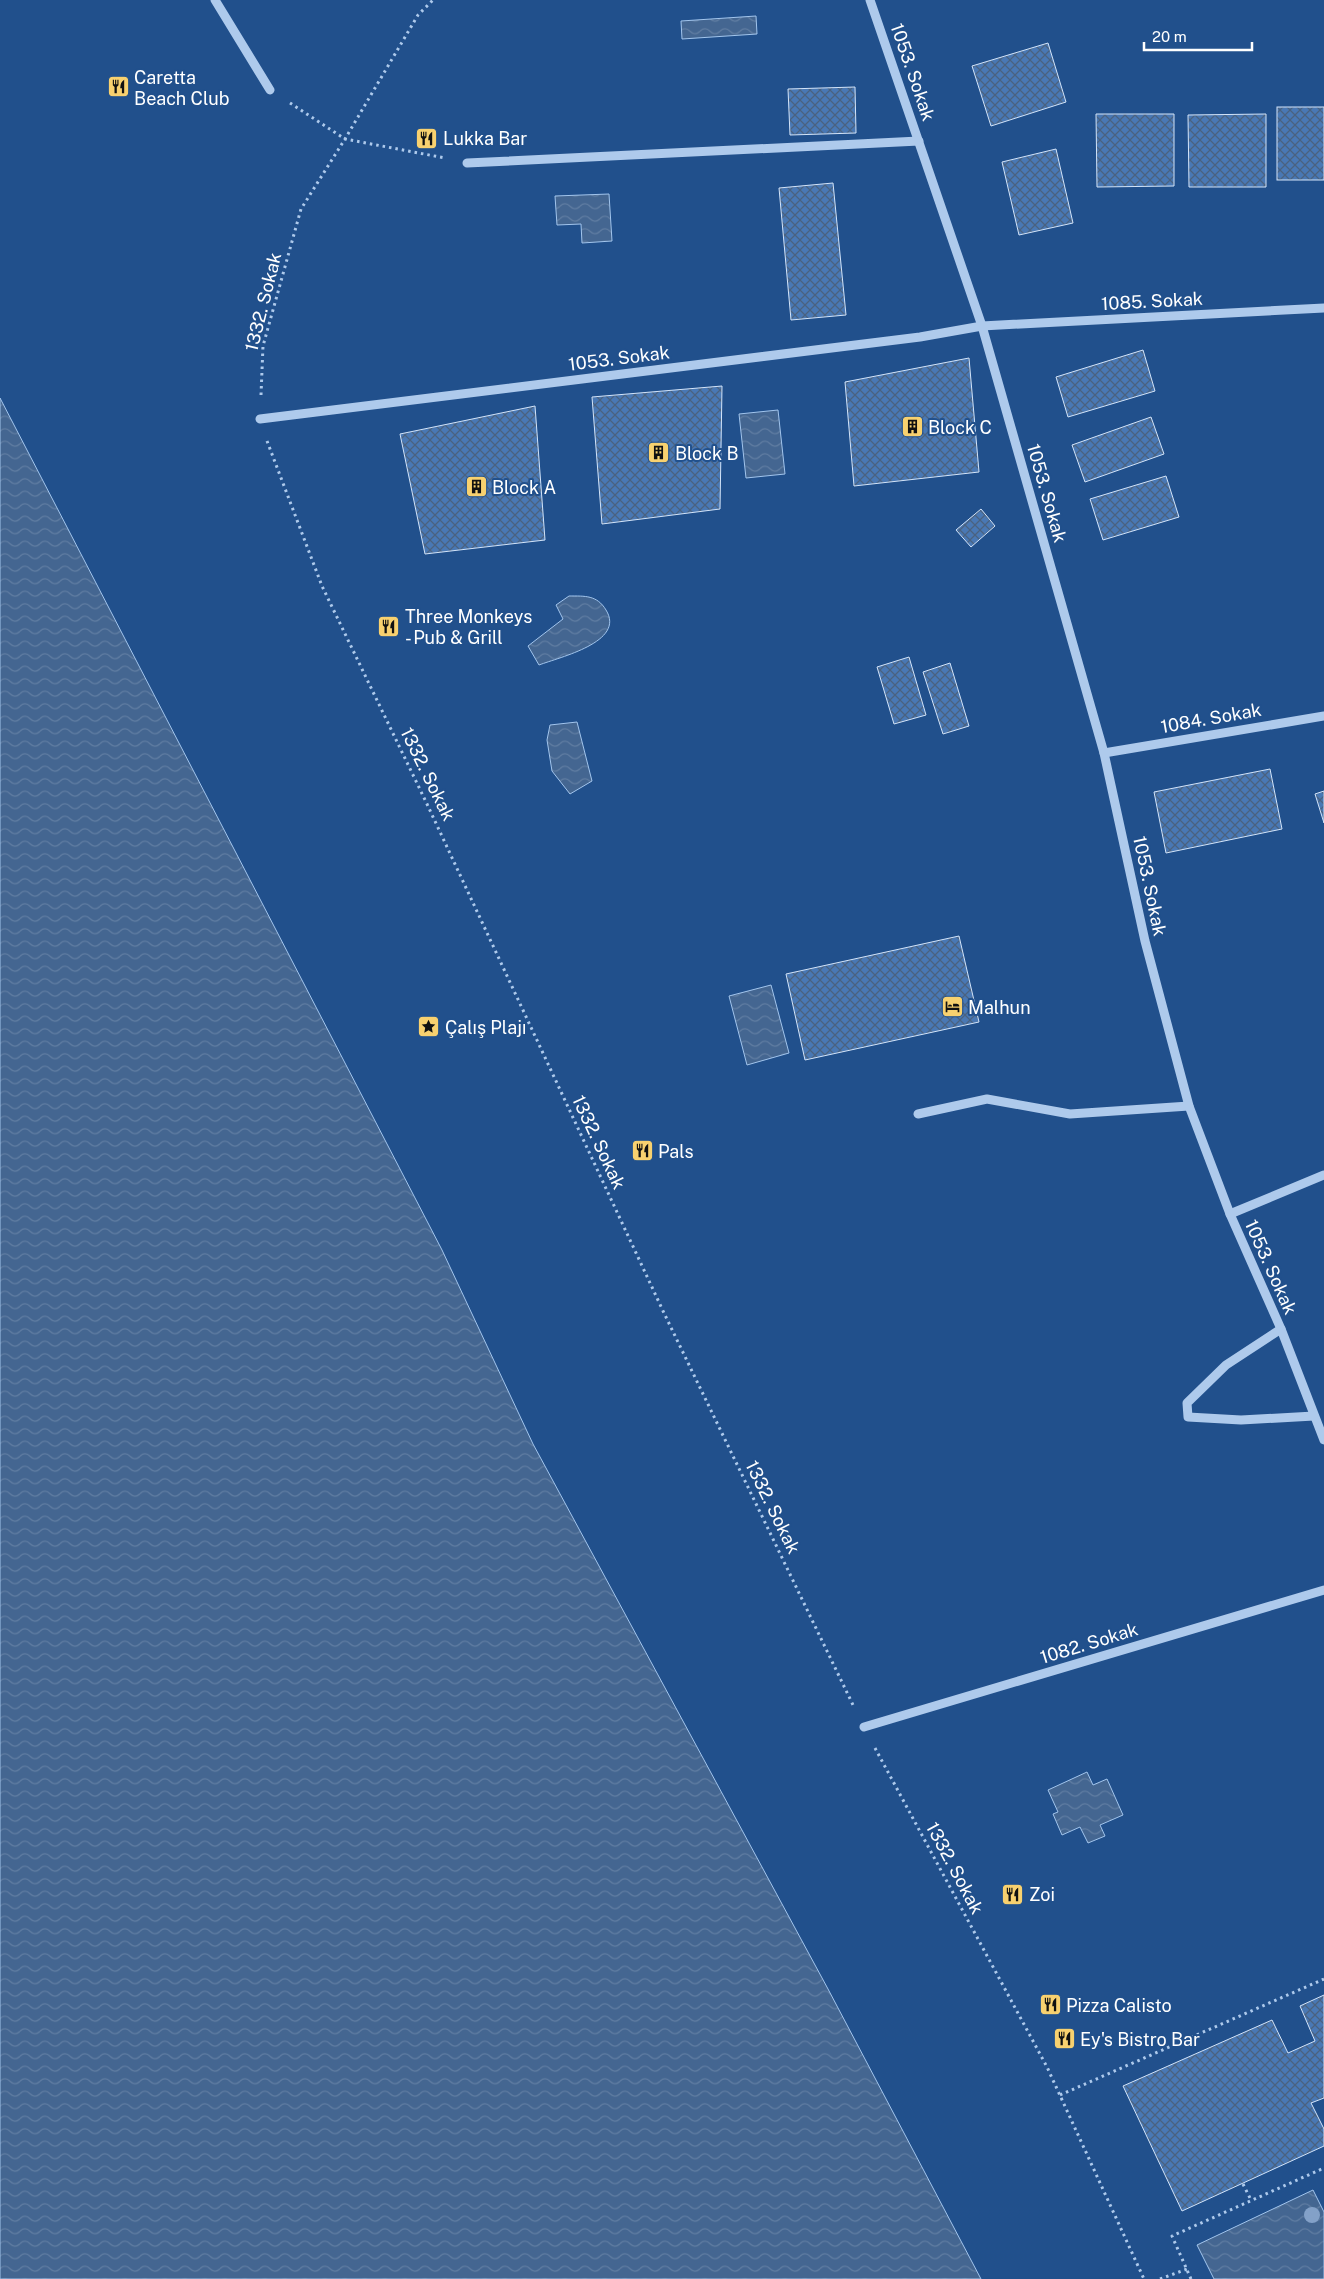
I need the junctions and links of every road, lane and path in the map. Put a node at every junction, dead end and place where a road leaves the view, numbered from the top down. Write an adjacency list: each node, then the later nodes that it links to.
1 (215, 0): 4 (street)
2 (432, 0): 5 (path, 1332. Sokak)
3 (870, 0): 6 (street, 1053. Sokak)
4 (270, 90): 5 (path)
5 (345, 139): 7 (path); 10 (path, 1332. Sokak)
6 (920, 140): 7 (street); 9 (street, 1053. Sokak)
7 (468, 163)
8 (1324, 308): 9 (street, 1085. Sokak)
9 (982, 326): 10 (street, 1053. Sokak); 12 (street, 1053. Sokak)
10 (260, 419): 21 (path, 1332. Sokak)
11 (1324, 716): 12 (street, 1084. Sokak)
12 (1104, 753): 13 (street, 1053. Sokak)
13 (1189, 1106): 14 (street); 16 (street, 1053. Sokak)
14 (918, 1114)
15 (1324, 1174): 16 (street)
16 (1230, 1214): 17 (street, 1053. Sokak)
17 (1281, 1329): 18 (street, 1053. Sokak); 18 (street)
18 (1314, 1416): 19 (street, 1053. Sokak)
19 (1324, 1440)
20 (1324, 1590): 21 (street, 1082. Sokak)
21 (864, 1727): 23 (path, 1332. Sokak)
22 (1324, 1979): 23 (path)
23 (1060, 2095): 28 (path, 1332. Sokak)
24 (1324, 2168): 26 (path)
25 (1243, 2184): 26 (path)
26 (1251, 2200): 27 (path)
27 (1187, 2269): 29 (path); 30 (path)
28 (1144, 2279)
29 (1160, 2279)
30 (1192, 2279)

